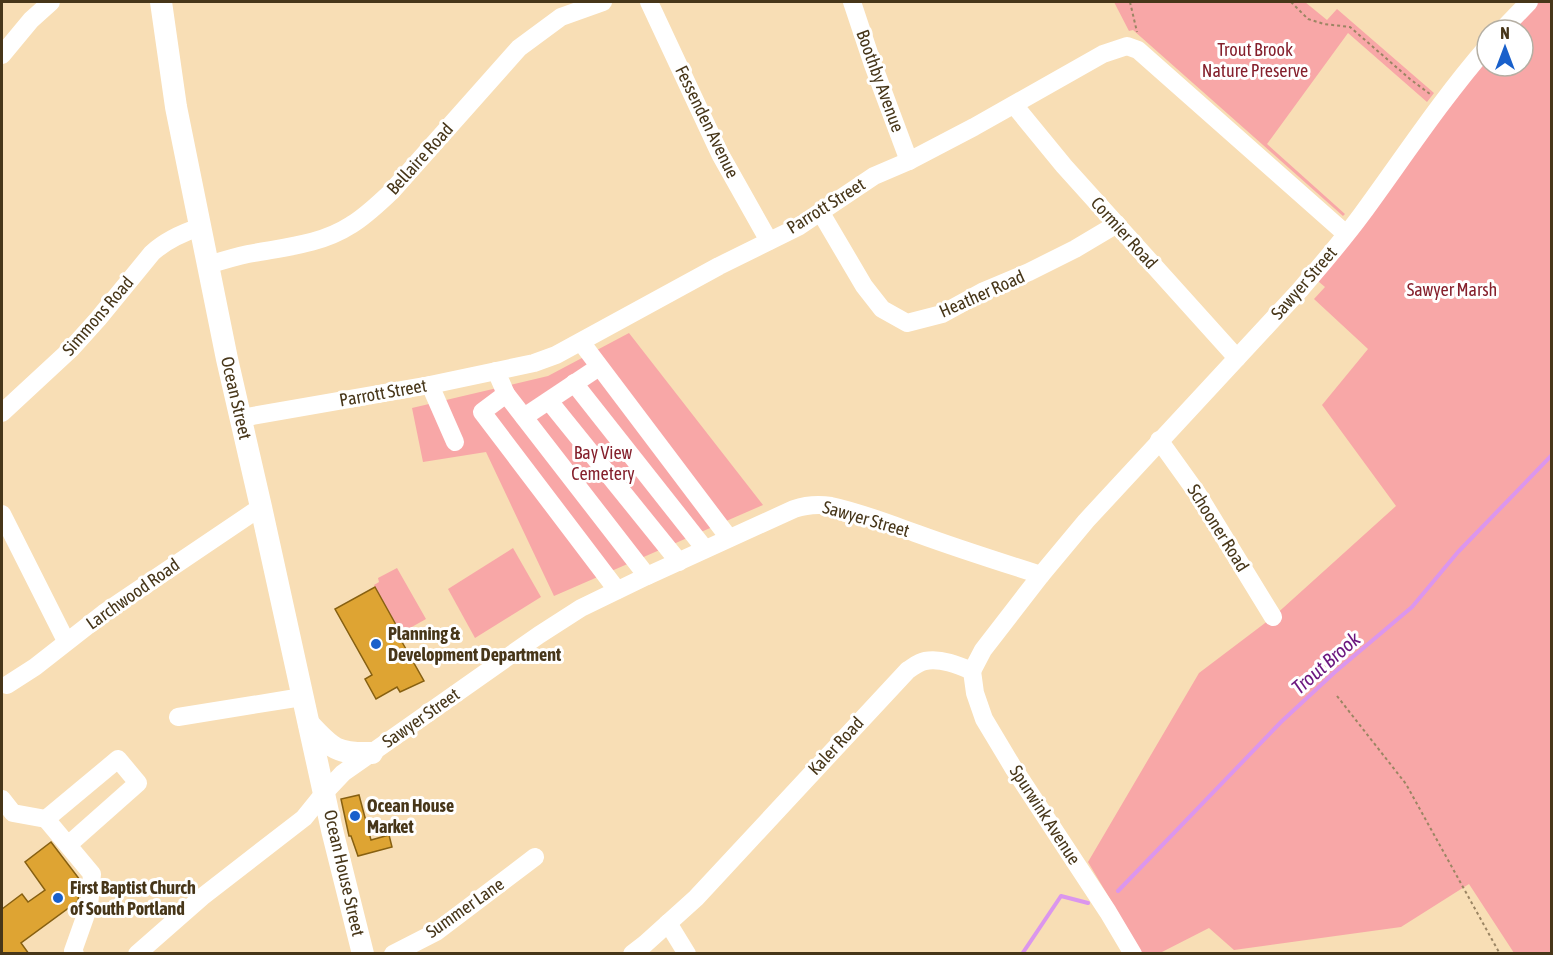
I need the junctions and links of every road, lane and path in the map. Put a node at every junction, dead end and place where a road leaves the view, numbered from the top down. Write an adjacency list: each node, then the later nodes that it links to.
1 (51, 2): 11 (street)
2 (161, 2): 18 (main road, Ocean Street)
3 (603, 2): 21 (street, Bellaire Road)
4 (649, 2): 20 (street, Fessenden Avenue)
5 (852, 2): 15 (street, Boothby Avenue)
6 (1130, 2): 10 (path)
7 (1292, 2): 13 (path)
8 (1529, 2): 9 (street)
9 (1514, 18)
10 (1138, 50): 14 (street, Parrott Street); 19 (street)
11 (2, 55)
12 (1475, 62): 13 (street, Sawyer Street)
13 (1442, 103): 19 (street, Sawyer Street)
14 (1014, 105): 15 (street, Parrott Street); 17 (street, Cormier Road)
15 (909, 161): 16 (street, Parrott Street)
16 (821, 213): 17 (street, Heather Road); 20 (street, Parrott Street)
17 (1117, 224): 23 (street, Cormier Road)
18 (200, 227): 21 (main road, Ocean Street); 30 (street, Simmons Road)
19 (1346, 234): 23 (street, Sawyer Street)
20 (769, 241): 22 (street, Parrott Street)
21 (207, 265): 32 (main road, Ocean Street)
22 (580, 342): 24 (street); 25 (street, Parrott Street)
23 (1237, 358): 33 (street, Sawyer Street)
24 (599, 367): 26 (street); 37 (street)
25 (496, 371): 27 (street, Parrott Street); 28 (street)
26 (574, 383): 29 (street); 38 (street)
27 (430, 385): 32 (street, Parrott Street); 34 (street)
28 (506, 394): 31 (street); 42 (street)
29 (549, 401): 31 (street); 39 (street)
30 (2, 413)
31 (524, 417): 41 (street)
32 (241, 418): 35 (main road, Ocean Street)
33 (1160, 440): 40 (street, Sawyer Street); 43 (street, Schooner Road)
34 (455, 442)
35 (261, 507): 44 (street, Larchwood Road); 48 (main road, Ocean Street)
36 (2, 514): 44 (street)
37 (729, 538): 38 (street, Sawyer Street); 40 (street, Sawyer Street)
38 (705, 549): 39 (street, Sawyer Street)
39 (679, 562): 41 (street, Sawyer Street)
40 (1041, 575): 45 (street)
41 (647, 576): 42 (street, Sawyer Street)
42 (617, 590): 51 (street, Sawyer Street)
43 (1273, 616)
44 (66, 641): 46 (street, Larchwood Road)
45 (972, 671): 57 (street, Kaler Road); 64 (street, Spurwink Avenue)
46 (7, 685)
47 (1337, 696): 65 (path)
48 (302, 697): 49 (street); 50 (main road, Ocean Street)
49 (178, 717)
50 (308, 723): 51 (main road); 52 (main road, Ocean Street)
51 (372, 753): 52 (street, Sawyer Street)
52 (325, 792): 59 (street, Sawyer Street); 60 (main road, Ocean House Street)
53 (2, 799): 54 (street)
54 (46, 819): 55 (street); 55 (street)
55 (68, 845): 58 (street)
56 (535, 857): 61 (street, Summer Lane)
57 (668, 923): 62 (street, Kaler Road); 63 (street)
58 (75, 954)
59 (137, 954)
60 (363, 954)
61 (393, 954)
62 (632, 954)
63 (687, 954)
64 (1133, 954)
65 (1500, 954)

